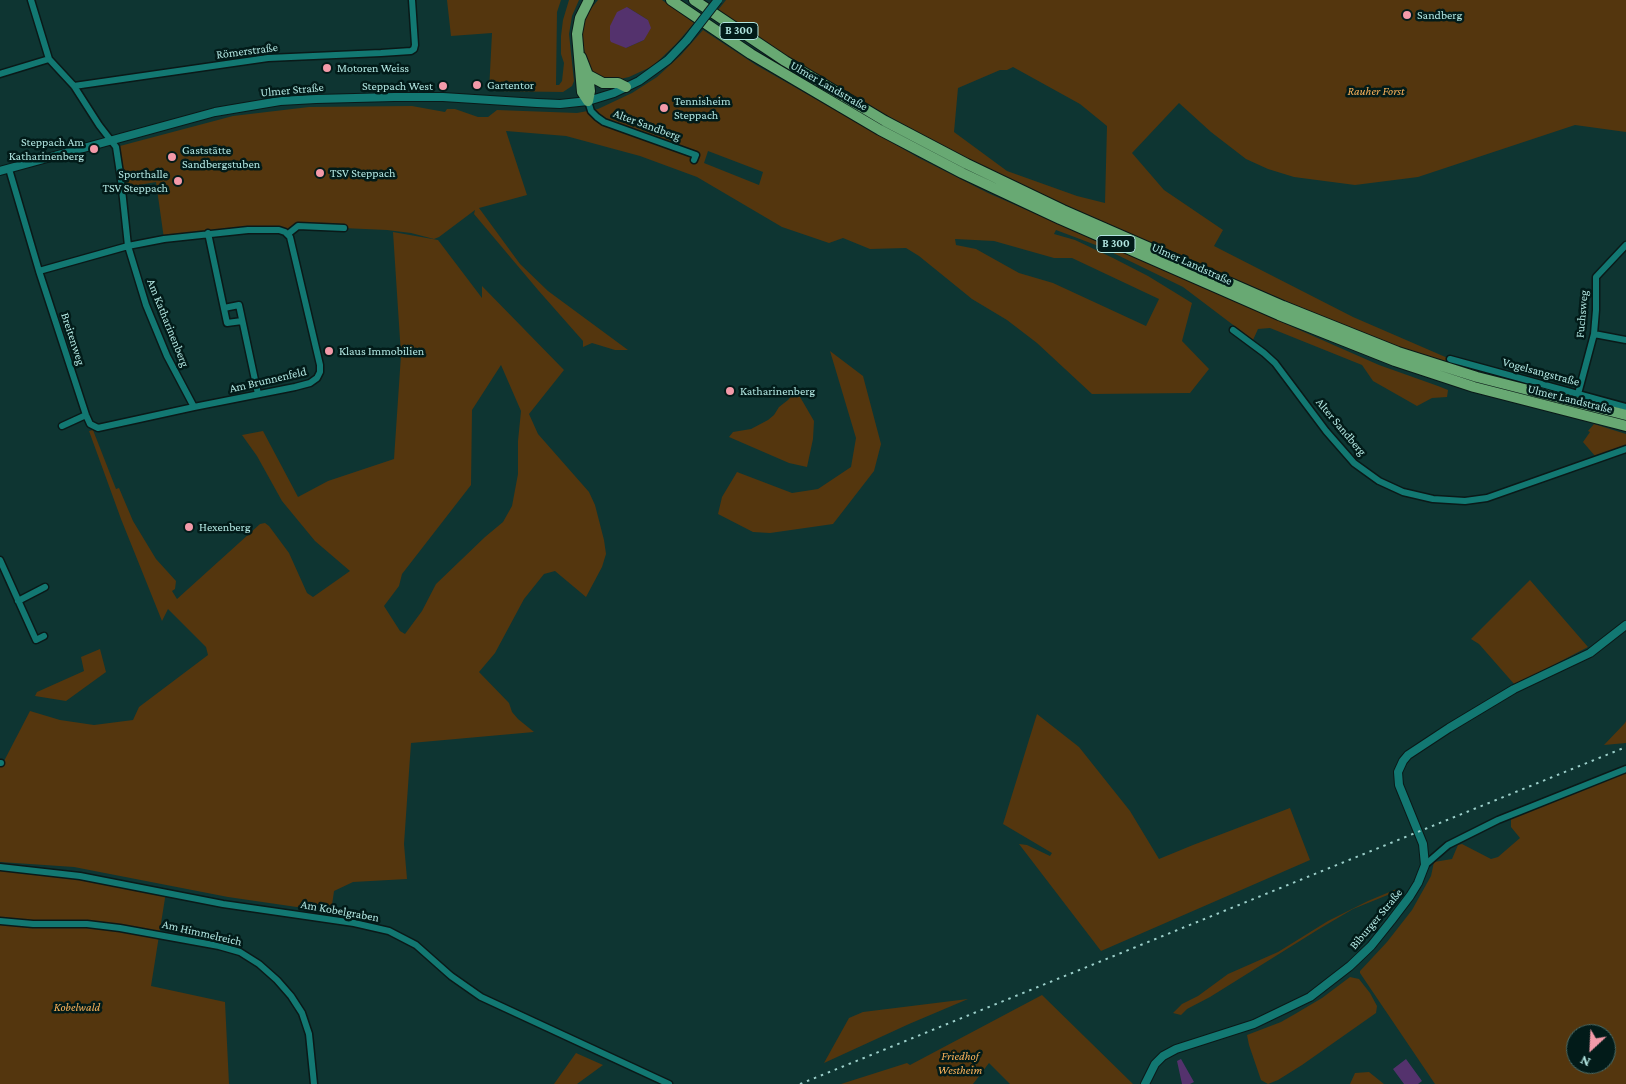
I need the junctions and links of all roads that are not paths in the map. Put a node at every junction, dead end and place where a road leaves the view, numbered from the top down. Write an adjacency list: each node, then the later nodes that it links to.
1 (30, 0): 8 (street)
2 (412, 0): 11 (street, Römerstraße)
3 (671, 0): 37 (main road, Ulmer Landstraße / B 300)
4 (694, 0): 35 (main road, Ulmer Landstraße / B 300)
5 (718, 0): 12 (street, Ulmer Straße, bridge)
6 (589, 1): 7 (main road)
7 (579, 53): 10 (main road); 13 (main road)
8 (49, 59): 9 (street); 11 (street, Am Katharinenberg)
9 (0, 74)
10 (588, 75): 12 (main road); 13 (main road)
11 (74, 86): 14 (street, Am Katharinenberg)
12 (626, 87): 13 (street, Ulmer Straße)
13 (589, 104): 14 (street, Ulmer Straße); 15 (street, Alter Sandberg)
14 (110, 140): 16 (street, Ulmer Straße); 22 (street, Am Katharinenberg)
15 (694, 160)
16 (9, 169): 17 (street, Ulmer Straße); 23 (street, Breitenweg)
17 (0, 171)
18 (344, 228): 20 (street)
19 (208, 233): 20 (street); 22 (street); 24 (street)
20 (288, 234): 30 (street, Am Brunnenfeld)
21 (1626, 245): 27 (street, Fuchsweg)
22 (128, 246): 23 (street); 33 (street, Am Katharinenberg)
23 (39, 271): 34 (street, Breitenweg)
24 (224, 308): 25 (street); 25 (street)
25 (242, 321): 30 (street)
26 (1233, 330): 38 (street, Alter Sandberg)
27 (1594, 334): 28 (street); 31 (street, Fuchsweg)
28 (1626, 340)
29 (1450, 359): 31 (street, Vogelsangstraße)
30 (258, 394): 33 (street, Am Brunnenfeld)
31 (1578, 394): 32 (street, Vogelsangstraße)
32 (1626, 407)
33 (194, 408): 34 (street, Breitenweg)
34 (86, 415): 36 (street)
35 (1626, 416)
36 (62, 426)
37 (1626, 426)
38 (1626, 449)
39 (0, 560): 41 (street)
40 (45, 587): 41 (street)
41 (18, 601): 43 (street)
42 (1626, 625): 45 (street, Biburger Straße)
43 (44, 636)
44 (1626, 769): 45 (street)
45 (1424, 865): 50 (street, Biburger Straße)
46 (0, 867): 49 (street, Am Kobelgraben)
47 (0, 922): 48 (street, Am Himmelreich)
48 (314, 1084)
49 (669, 1084)
50 (1145, 1084)

